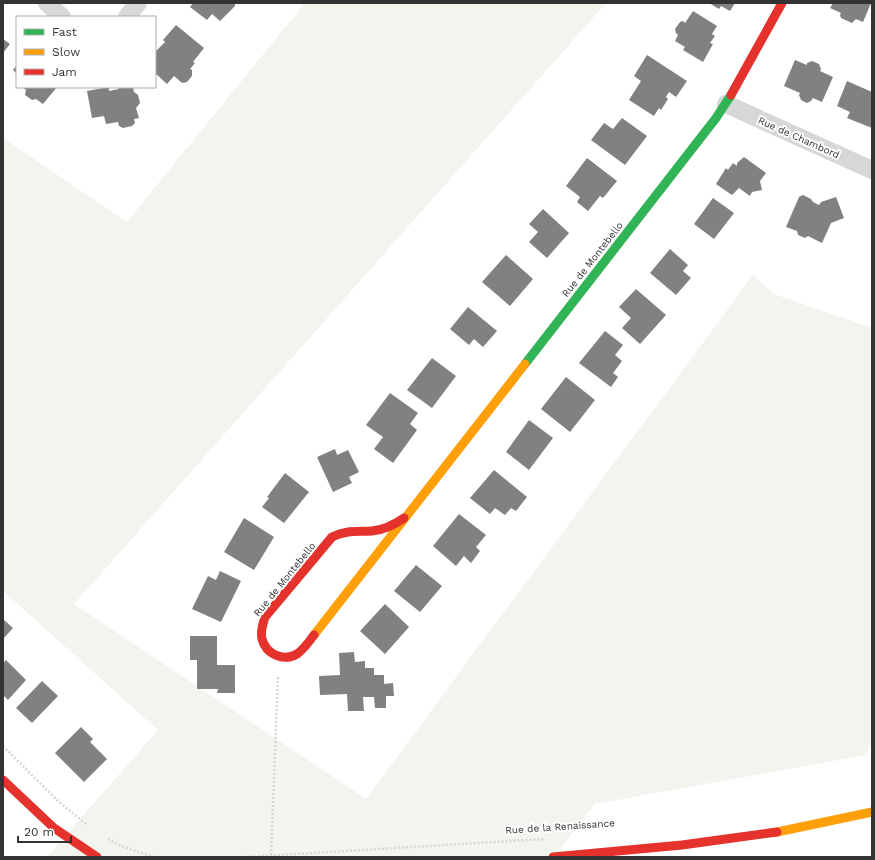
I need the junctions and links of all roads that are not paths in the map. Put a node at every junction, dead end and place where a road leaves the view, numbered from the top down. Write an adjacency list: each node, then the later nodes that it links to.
1 (46, 3): 4 (street)
2 (138, 3): 5 (street)
3 (782, 3): 6 (street, Rue de Montebello)
4 (61, 16)
5 (128, 16)
6 (726, 104): 7 (street, Rue de Chambord); 8 (street, Rue de Montebello)
7 (872, 170)
8 (404, 518): 8 (street, Rue de Montebello)
9 (3, 780): 11 (street)
10 (872, 812): 12 (street)
11 (97, 857)
12 (553, 857)

